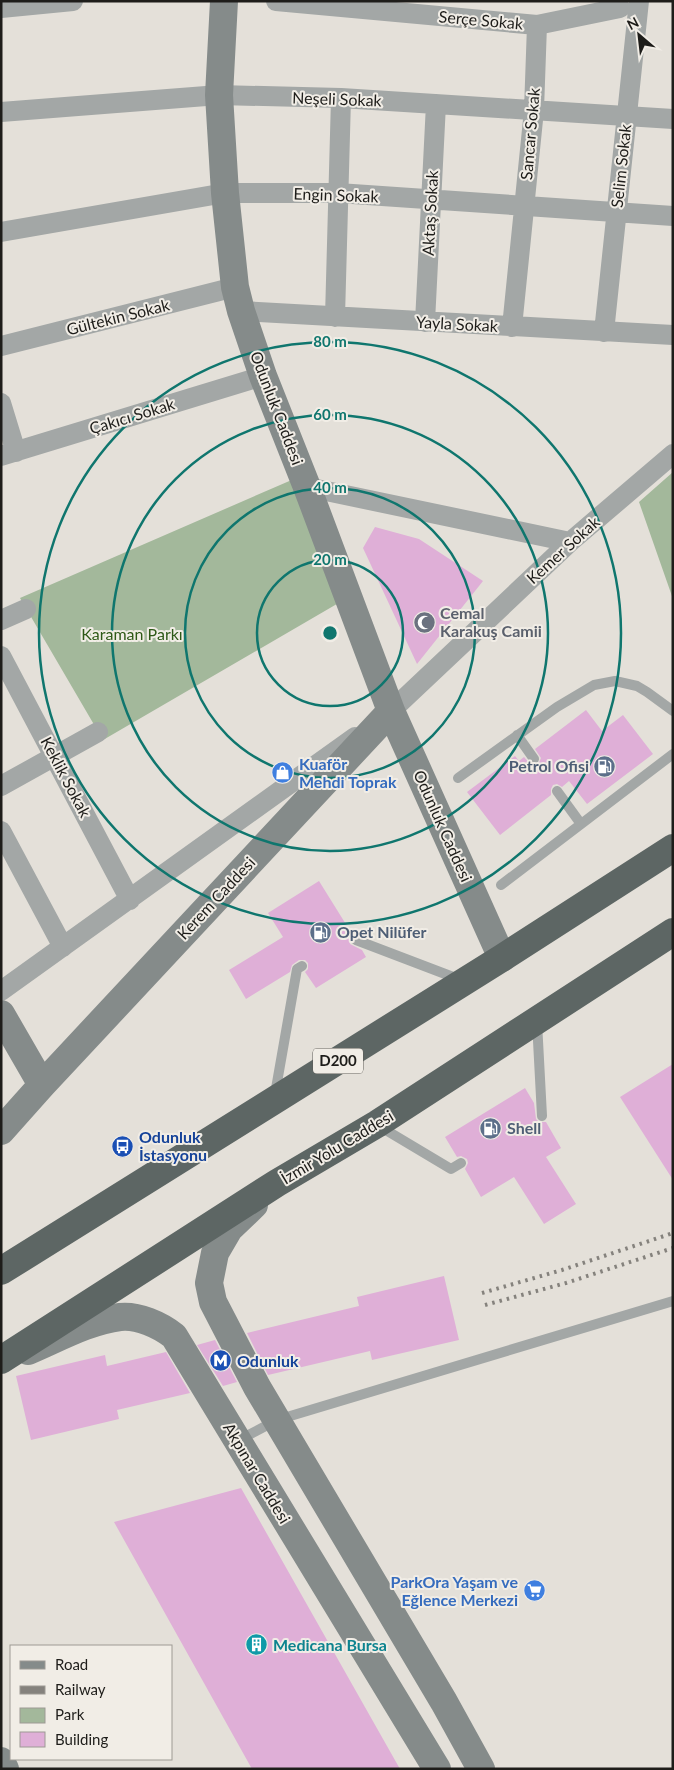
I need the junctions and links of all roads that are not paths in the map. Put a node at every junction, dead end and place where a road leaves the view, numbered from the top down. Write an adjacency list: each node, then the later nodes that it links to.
1 (73, 1): 6 (street)
2 (224, 1): 8 (street, Odunluk Caddesi)
3 (276, 1): 7 (street, Serçe Sokak)
4 (592, 1): 7 (street)
5 (639, 1): 13 (street, Selim Sokak)
6 (1, 8)
7 (537, 26): 11 (street, Sancar Sokak)
8 (219, 95): 9 (street, Neşeli Sokak); 12 (street, Neşeli Sokak); 15 (street, Odunluk Caddesi)
9 (341, 98): 10 (street, Neşeli Sokak); 16 (street)
10 (436, 104): 11 (street, Neşeli Sokak); 17 (street, Aktaş Sokak)
11 (534, 110): 13 (street, Neşeli Sokak); 18 (street, Sancar Sokak)
12 (1, 112)
13 (626, 116): 14 (street, Neşeli Sokak); 19 (street, Selim Sokak)
14 (673, 119)
15 (226, 193): 16 (street, Engin Sokak); 21 (street, Engin Sokak); 22 (street, Odunluk Caddesi)
16 (338, 193): 17 (street, Engin Sokak); 23 (street)
17 (431, 200): 18 (street, Engin Sokak); 24 (street, Aktaş Sokak)
18 (524, 207): 19 (street, Engin Sokak); 25 (street, Sancar Sokak)
19 (617, 212): 20 (street, Engin Sokak); 26 (street, Selim Sokak)
20 (673, 216)
21 (1, 232)
22 (238, 299): 23 (street, Yayla Sokak); 28 (street, Gültekin Sokak); 29 (street, Odunluk Caddesi)
23 (335, 317): 24 (street, Yayla Sokak)
24 (424, 322): 25 (street, Yayla Sokak)
25 (512, 327): 26 (street, Yayla Sokak)
26 (604, 332): 27 (street, Yayla Sokak)
27 (673, 335)
28 (1, 346)
29 (263, 376): 31 (street, Çakıcı Sokak); 33 (street, Odunluk Caddesi)
30 (1, 403): 31 (street)
31 (8, 454)
32 (673, 454): 34 (street, Kemer Sokak)
33 (307, 487): 34 (street); 38 (street, Odunluk Caddesi)
34 (570, 542): 38 (street, Kemer Sokak)
35 (26, 609): 36 (street)
36 (1, 620)
37 (1, 656): 43 (street, Keklik Sokak)
38 (391, 711): 52 (street, Kemer Sokak); 56 (street, Odunluk Caddesi); 62 (street, Kerem Caddesi)
39 (673, 711): 41 (lane)
40 (98, 732): 43 (street)
41 (517, 735): 44 (lane); 45 (lane)
42 (673, 754): 48 (lane)
43 (55, 755): 46 (street); 52 (street, Keklik Sokak)
44 (534, 759)
45 (458, 778)
46 (1, 786)
47 (557, 791): 48 (lane)
48 (581, 824): 51 (lane)
49 (1, 831): 55 (street)
50 (673, 848): 56 (highway, D200)
51 (501, 885)
52 (130, 900): 55 (street, Kemer Sokak)
53 (673, 932): 61 (highway, İzmir Yolu Caddesi)
54 (356, 940): 58 (lane)
55 (63, 947): 59 (street, Kemer Sokak)
56 (502, 958): 58 (highway, D200)
57 (302, 966): 63 (lane)
58 (464, 982): 63 (highway, D200)
59 (1, 991)
60 (1, 1014): 62 (street)
61 (537, 1018): 65 (lane); 66 (highway, İzmir Yolu Caddesi)
62 (42, 1085): 64 (street, Kerem Caddesi); 67 (street, Kerem Caddesi)
63 (274, 1100): 70 (highway, D200)
64 (1, 1114)
65 (542, 1116)
66 (376, 1124): 68 (lane); 69 (highway, İzmir Yolu Caddesi)
67 (1, 1131)
68 (461, 1164)
69 (277, 1183): 72 (highway, İzmir Yolu Caddesi); 73 (street)
70 (7, 1263)
71 (673, 1301): 73 (lane)
72 (1, 1361): 74 (street, Akpınar Caddesi)
73 (277, 1420): 74 (lane); 78 (street)
74 (238, 1440): 77 (street, Akpınar Caddesi)
75 (1, 1761): 76 (street)
76 (5, 1769)
77 (437, 1769)
78 (481, 1769)

